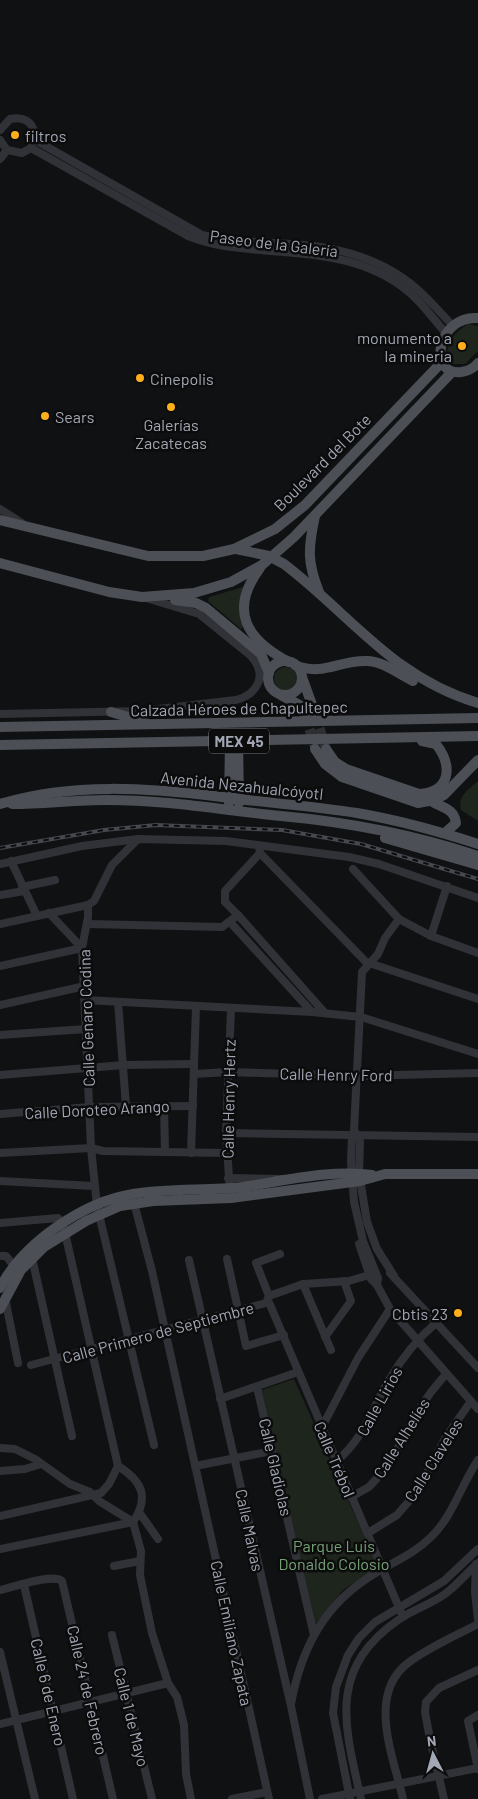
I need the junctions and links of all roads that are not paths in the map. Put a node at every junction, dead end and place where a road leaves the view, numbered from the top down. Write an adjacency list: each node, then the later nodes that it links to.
1 (3, 121): 2 (street); 4 (street)
2 (0, 130)
3 (0, 140): 6 (street)
4 (35, 140): 5 (street); 9 (street, Paseo de la Galería)
5 (30, 148): 6 (street); 9 (street, Paseo de la Galería)
6 (7, 150): 7 (street)
7 (0, 159)
8 (478, 318): 9 (main road)
9 (449, 329): 10 (main road)
10 (442, 362): 12 (main road); 17 (main road, Boulevard del Bote)
11 (478, 363): 12 (main road)
12 (452, 372): 14 (main road)
13 (0, 509): 16 (street)
14 (315, 515): 19 (main road); 20 (main road)
15 (0, 520): 16 (main road, Boulevard del Bote)
16 (28, 527): 17 (main road, Boulevard del Bote)
17 (234, 549): 20 (main road)
18 (1, 563): 21 (main road)
19 (264, 563): 22 (main road); 23 (main road)
20 (321, 595): 27 (main road)
21 (142, 597): 22 (main road); 26 (street)
22 (159, 597): 24 (main road)
23 (292, 664): 24 (main road); 25 (main road); 27 (main road)
24 (269, 674): 26 (street); 28 (main road)
25 (302, 677): 28 (main road); 28 (main road)
26 (259, 682): 30 (street)
27 (448, 692): 29 (main road)
28 (280, 694)
29 (478, 703)
30 (112, 712): 31 (street); 33 (main road)
31 (0, 714)
32 (478, 718): 33 (main road, Calzada Héroes de Chapultepec / MEX 45)
33 (156, 725): 34 (main road, Calzada Héroes de Chapultepec / MEX 45)
34 (0, 727)
35 (478, 736): 36 (main road, Calzada Héroes de Chapultepec / MEX 45)
36 (406, 737): 37 (main road, Calzada Héroes de Chapultepec / MEX 45); 41 (main road)
37 (234, 741): 38 (main road, Calzada Héroes de Chapultepec / MEX 45); 43 (main road)
38 (0, 746)
39 (478, 760): 41 (main road)
40 (264, 801): 43 (main road, Avenida Nezahualcóyotl); 44 (main road); 46 (main road, Avenida Nezahualcóyotl)
41 (431, 801): 46 (main road)
42 (0, 804): 43 (main road, Avenida Nezahualcóyotl)
43 (234, 804): 44 (main road, Avenida Nezahualcóyotl)
44 (263, 813): 45 (main road, Avenida Nezahualcóyotl)
45 (281, 816): 50 (main road, Avenida Nezahualcóyotl); 53 (main road, Avenida Nezahualcóyotl)
46 (445, 834): 48 (main road, Avenida Nezahualcóyotl)
47 (138, 839): 49 (street); 51 (street); 60 (street, Calle Genaro Codina)
48 (478, 844)
49 (259, 849): 56 (street); 62 (street); 71 (street)
50 (478, 856)
51 (11, 862): 52 (street); 57 (street)
52 (0, 864)
53 (478, 865)
54 (353, 869): 64 (street)
55 (55, 880): 57 (street)
56 (447, 886): 59 (street); 68 (street)
57 (23, 889): 58 (street); 63 (street)
58 (1, 895)
59 (478, 898)
60 (88, 905): 61 (street); 67 (street, Calle Genaro Codina)
61 (49, 913): 63 (street); 69 (street)
62 (238, 915): 65 (street); 81 (street)
63 (38, 916): 66 (street)
64 (399, 919): 68 (street); 71 (street)
65 (230, 922): 67 (street); 80 (street)
66 (0, 924)
67 (86, 924): 69 (street, Calle Genaro Codina)
68 (431, 936): 70 (street)
69 (82, 948): 72 (street); 73 (street, Calle Genaro Codina)
70 (478, 953)
71 (368, 963): 74 (street); 82 (street)
72 (0, 966)
73 (85, 986): 75 (street, Calle Genaro Codina); 77 (street)
74 (478, 999)
75 (86, 1000): 76 (street); 83 (street, Calle Genaro Codina)
76 (118, 1002): 78 (street); 87 (street)
77 (0, 1005)
78 (196, 1007): 79 (street); 86 (street)
79 (231, 1009): 80 (street); 89 (street, Calle Henry Hertz)
80 (312, 1012): 81 (street)
81 (324, 1012): 82 (street)
82 (361, 1017): 85 (street); 93 (street)
83 (86, 1028): 84 (street); 88 (street, Calle Genaro Codina)
84 (0, 1035)
85 (478, 1054)
86 (194, 1064): 87 (street); 91 (street)
87 (124, 1066): 88 (street); 94 (street)
88 (87, 1068): 92 (street); 97 (street, Calle Genaro Codina)
89 (228, 1072): 91 (street, Calle Henry Ford); 93 (street, Calle Henry Ford); 99 (street, Calle Henry Hertz)
90 (478, 1073): 93 (street, Calle Henry Ford)
91 (194, 1074): 96 (street)
92 (0, 1075)
93 (356, 1076): 100 (street)
94 (126, 1106): 95 (street, Calle Doroteo Arango); 97 (street, Calle Doroteo Arango)
95 (164, 1106): 96 (street, Calle Doroteo Arango); 103 (street)
96 (193, 1106): 105 (street)
97 (90, 1108): 98 (street, Calle Doroteo Arango); 102 (street, Calle Genaro Codina)
98 (0, 1114)
99 (226, 1133): 100 (street); 106 (street, Calle Henry Hertz)
100 (353, 1137): 101 (street); 108 (street); 109 (street); 125 (street); 126 (street)
101 (478, 1137)
102 (91, 1148): 103 (street); 104 (street); 111 (street, Calle Genaro Codina)
103 (165, 1152): 105 (street)
104 (0, 1153)
105 (191, 1153): 106 (street)
106 (226, 1153): 112 (street, Calle Henry Hertz)
107 (478, 1174): 108 (main road)
108 (360, 1177): 109 (main road); 113 (street)
109 (346, 1178): 112 (main road); 112 (main road); 114 (street)
110 (0, 1182): 111 (street)
111 (94, 1186): 116 (street, Calle Genaro Codina)
112 (229, 1188): 115 (main road); 116 (main road)
113 (362, 1197): 114 (street); 126 (street)
114 (349, 1198): 125 (street)
115 (134, 1203): 116 (main road); 137 (street, Calle Emiliano Zapata)
116 (98, 1210): 118 (main road); 140 (street, Calle Genaro Codina)
117 (0, 1223): 118 (street)
118 (64, 1228): 121 (main road); 124 (main road); 142 (street)
119 (280, 1254): 131 (street, Calle Trébol)
120 (0, 1256): 124 (street)
121 (32, 1258): 130 (main road); 144 (street)
122 (227, 1259): 134 (street)
123 (189, 1260): 135 (street, Calle Malvas)
124 (14, 1266): 129 (main road)
125 (372, 1273): 127 (street, Calle Primero de Septiembre); 133 (street)
126 (394, 1276): 136 (street)
127 (344, 1281): 128 (street, Calle Primero de Septiembre); 139 (street)
128 (303, 1284): 131 (street, Calle Primero de Septiembre); 139 (street)
129 (0, 1288)
130 (5, 1298): 132 (main road); 145 (street)
131 (269, 1298): 134 (street, Calle Primero de Septiembre); 138 (street, Calle Trébol)
132 (0, 1309)
133 (390, 1309): 141 (street); 154 (street)
134 (238, 1312): 135 (street, Calle Primero de Septiembre); 138 (street)
135 (203, 1319): 137 (street, Calle Primero de Septiembre); 151 (street, Calle Malvas)
136 (436, 1323): 141 (street, Calle Lirios); 147 (street)
137 (164, 1329): 140 (street, Calle Primero de Septiembre); 164 (street, Calle Emiliano Zapata)
138 (284, 1335): 148 (street, Calle Trébol)
139 (325, 1337): 143 (street)
140 (129, 1338): 142 (street, Calle Primero de Septiembre); 156 (street, Calle Genaro Codina)
141 (418, 1339): 149 (street); 161 (street, Calle Lirios)
142 (91, 1348): 144 (street, Calle Primero de Septiembre); 163 (street)
143 (331, 1350)
144 (54, 1359): 146 (street, Calle Primero de Septiembre); 155 (street)
145 (18, 1363)
146 (30, 1365)
147 (478, 1368)
148 (298, 1372): 150 (street); 154 (street, Calle Trébol)
149 (446, 1374): 152 (street); 167 (street, Calle Alhelíes)
150 (258, 1387): 151 (street); 158 (street, Calle Gladiolas)
151 (220, 1399): 159 (street, Calle Malvas)
152 (471, 1401): 153 (street); 171 (street, Calle Claveles)
153 (478, 1409)
154 (322, 1427): 161 (street, Calle Trébol)
155 (72, 1436)
156 (154, 1445)
157 (0, 1448): 162 (street)
158 (272, 1451): 159 (street); 186 (street, Calle Gladiolas)
159 (234, 1458): 164 (street); 192 (street, Calle Malvas)
160 (478, 1460): 178 (street)
161 (337, 1461): 167 (street, Calle Trébol)
162 (41, 1464): 165 (street); 166 (street)
163 (118, 1466): 166 (street); 168 (street)
164 (195, 1466): 201 (street, Calle Emiliano Zapata)
165 (0, 1471)
166 (93, 1495): 169 (street); 170 (street)
167 (351, 1497): 171 (street, Calle Trébol)
168 (139, 1512): 170 (street); 172 (street)
169 (0, 1516)
170 (133, 1522): 173 (street); 175 (street)
171 (368, 1533): 178 (street, Calle Trébol)
172 (158, 1539)
173 (0, 1549)
174 (478, 1549): 176 (street); 181 (street)
175 (140, 1561): 177 (street); 189 (street)
176 (477, 1563): 182 (street); 183 (street)
177 (114, 1566)
178 (383, 1569): 181 (street, Calle Trébol); 186 (street)
179 (24, 1584): 180 (street); 191 (street, Calle 24 de Febrero); 193 (street, Calle 6 de Enero)
180 (0, 1590)
181 (399, 1607): 182 (street, Calle Trébol); 202 (street)
182 (403, 1617): 200 (street)
183 (478, 1620)
184 (478, 1624): 199 (street)
185 (112, 1634): 190 (street, Calle 1 de Mayo)
186 (314, 1635): 192 (street)
187 (0, 1652): 195 (street)
188 (478, 1670): 198 (street)
189 (168, 1683): 190 (street); 207 (street)
190 (128, 1693): 191 (street); 206 (street, Calle 1 de Mayo)
191 (90, 1702): 193 (street); 205 (street, Calle 24 de Febrero)
192 (291, 1706): 209 (street, Calle Malvas)
193 (53, 1710): 195 (street); 204 (street, Calle 6 de Enero)
194 (478, 1715): 197 (street)
195 (16, 1720): 196 (street); 203 (street)
196 (0, 1724)
197 (478, 1769): 198 (street)
198 (438, 1776): 199 (street); 212 (street)
199 (400, 1784): 200 (street); 211 (street)
200 (361, 1795): 202 (street)
201 (268, 1796): 208 (street)
202 (350, 1796): 210 (street)
203 (35, 1799)
204 (73, 1799)
205 (113, 1799)
206 (152, 1799)
207 (192, 1799)
208 (232, 1799)
209 (310, 1799)
210 (322, 1799)
211 (403, 1799)
212 (444, 1799)

